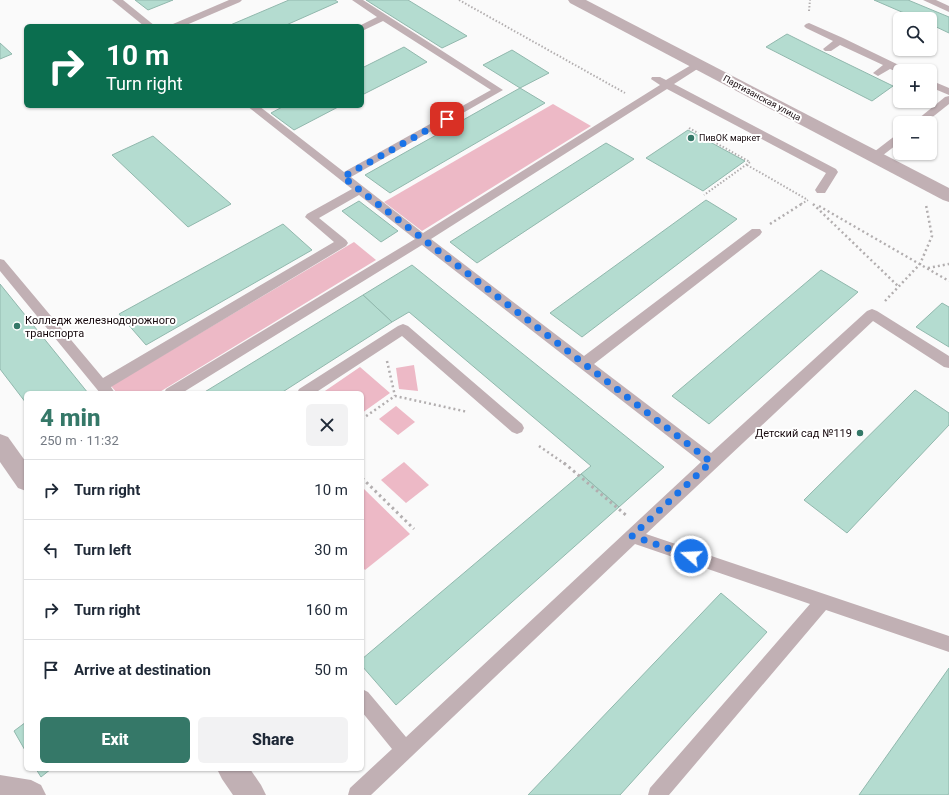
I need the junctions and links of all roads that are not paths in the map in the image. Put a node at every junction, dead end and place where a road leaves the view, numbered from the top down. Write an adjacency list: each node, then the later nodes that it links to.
1 (117, 0): 8 (lane)
2 (237, 0): 9 (lane)
3 (357, 0): 7 (lane)
4 (575, 0): 14 (street, Партизанская улица)
5 (928, 0): 6 (lane)
6 (949, 9)
7 (384, 18): 11 (lane); 26 (lane)
8 (147, 24)
9 (181, 24)
10 (809, 26): 12 (lane)
11 (364, 27)
12 (840, 40): 13 (lane); 15 (lane)
13 (828, 49)
14 (698, 64): 18 (lane); 25 (street, Партизанская улица)
15 (889, 65): 16 (lane); 17 (lane)
16 (893, 67)
17 (878, 73)
18 (662, 82): 28 (lane); 31 (lane)
19 (937, 86): 20 (lane)
20 (949, 92)
21 (949, 99): 23 (lane)
22 (255, 108): 26 (lane)
23 (927, 116)
24 (893, 142): 25 (lane)
25 (874, 157): 29 (street, Партизанская улица)
26 (343, 177): 27 (lane)
27 (359, 190): 31 (lane); 35 (lane)
28 (821, 190)
29 (947, 193)
30 (756, 232): 34 (lane)
31 (423, 239): 34 (lane); 36 (lane)
32 (0, 263): 35 (lane)
33 (949, 363): 40 (lane)
34 (584, 364): 40 (lane)
35 (105, 389)
36 (174, 391)
37 (307, 391): 38 (lane)
38 (513, 424)
39 (0, 444): 41 (street)
40 (711, 462): 42 (lane)
41 (24, 478)
42 (636, 532): 43 (lane); 46 (lane)
43 (823, 601): 44 (lane); 52 (lane)
44 (949, 644)
45 (364, 700): 46 (lane)
46 (405, 750): 51 (lane)
47 (233, 771): 50 (street)
48 (0, 790): 49 (street)
49 (31, 795)
50 (251, 795)
51 (357, 795)
52 (657, 795)

